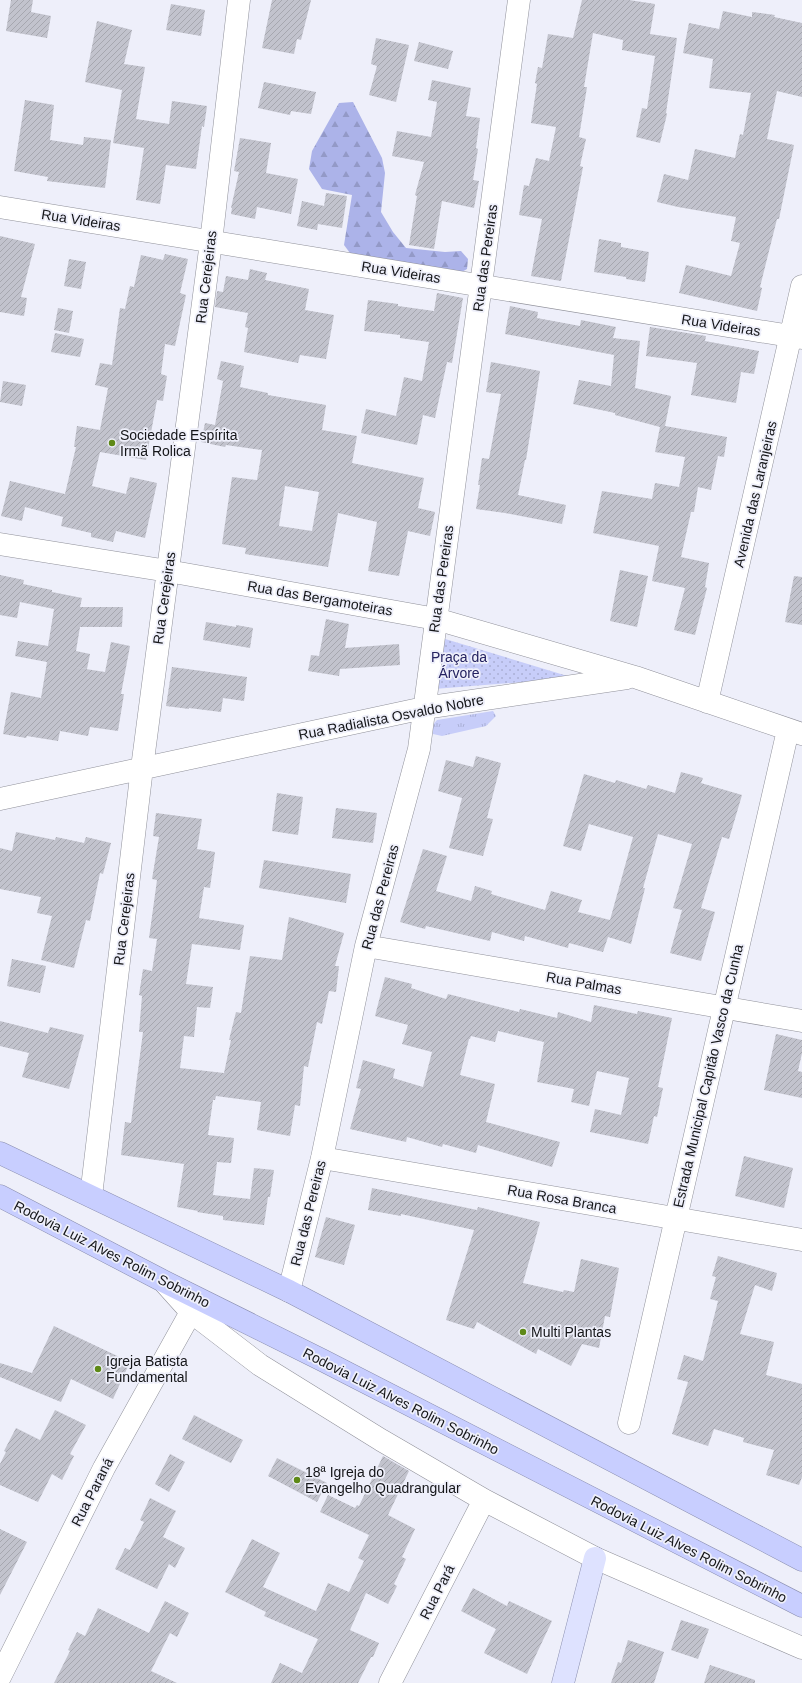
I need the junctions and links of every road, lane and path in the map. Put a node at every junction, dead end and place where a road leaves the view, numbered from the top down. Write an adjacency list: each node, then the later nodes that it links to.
1 (239, 0): 4 (street, Rua Cerejeiras)
2 (519, 0): 5 (street, Rua das Pereiras)
3 (0, 207): 4 (street, Rua Videiras)
4 (211, 242): 5 (street, Rua Videiras); 9 (street, Rua Cerejeiras)
5 (481, 285): 7 (street, Rua Videiras); 10 (street, Rua das Pereiras)
6 (802, 286): 7 (street, Avenida das Laranjeiras)
7 (796, 337): 12 (street, Avenida das Laranjeiras)
8 (0, 544): 9 (street, Rua das Bergamoteiras)
9 (168, 571): 10 (street, Rua das Bergamoteiras); 15 (street, Rua Cerejeiras)
10 (436, 619): 11 (street, Rua das Bergamoteiras); 13 (street, Rua das Pereiras)
11 (635, 677): 12 (street, Rua Radialista Osvaldo Nobre); 13 (street, Rua Radialista Osvaldo Nobre)
12 (707, 702): 14 (street, Rua Radialista Osvaldo Nobre)
13 (424, 708): 15 (street, Rua Radialista Osvaldo Nobre); 17 (street, Rua das Pereiras)
14 (795, 732): 18 (street, Estrada Municipal Capitão Vasco da Cunha)
15 (142, 768): 16 (street, Rua Radialista Osvaldo Nobre); 23 (street, Rua Cerejeiras)
16 (0, 799)
17 (366, 946): 18 (street, Rua Palmas); 21 (street, Rua das Pereiras)
18 (724, 1008): 19 (street, Rua Palmas); 24 (street, Estrada Municipal Capitão Vasco da Cunha)
19 (802, 1021)
20 (0, 1153): 23 (highway)
21 (322, 1158): 24 (street, Rua Rosa Branca); 27 (street, Rua das Pereiras)
22 (0, 1196): 26 (highway, Rodovia Luiz Alves Rolim Sobrinho)
23 (91, 1196): 27 (highway)
24 (676, 1218): 25 (street, Rua Rosa Branca); 29 (street, Estrada Municipal Capitão Vasco da Cunha)
25 (802, 1240)
26 (164, 1282): 28 (street); 33 (highway, Rodovia Luiz Alves Rolim Sobrinho)
27 (289, 1291): 32 (highway)
28 (191, 1312): 30 (street); 35 (street, Rua Paraná)
29 (629, 1423)
30 (484, 1500): 31 (street); 36 (street, Rua Pará)
31 (595, 1558): 34 (street); 37 (main road)
32 (802, 1560)
33 (802, 1606)
34 (802, 1648)
35 (0, 1677)
36 (390, 1683)
37 (563, 1683)

